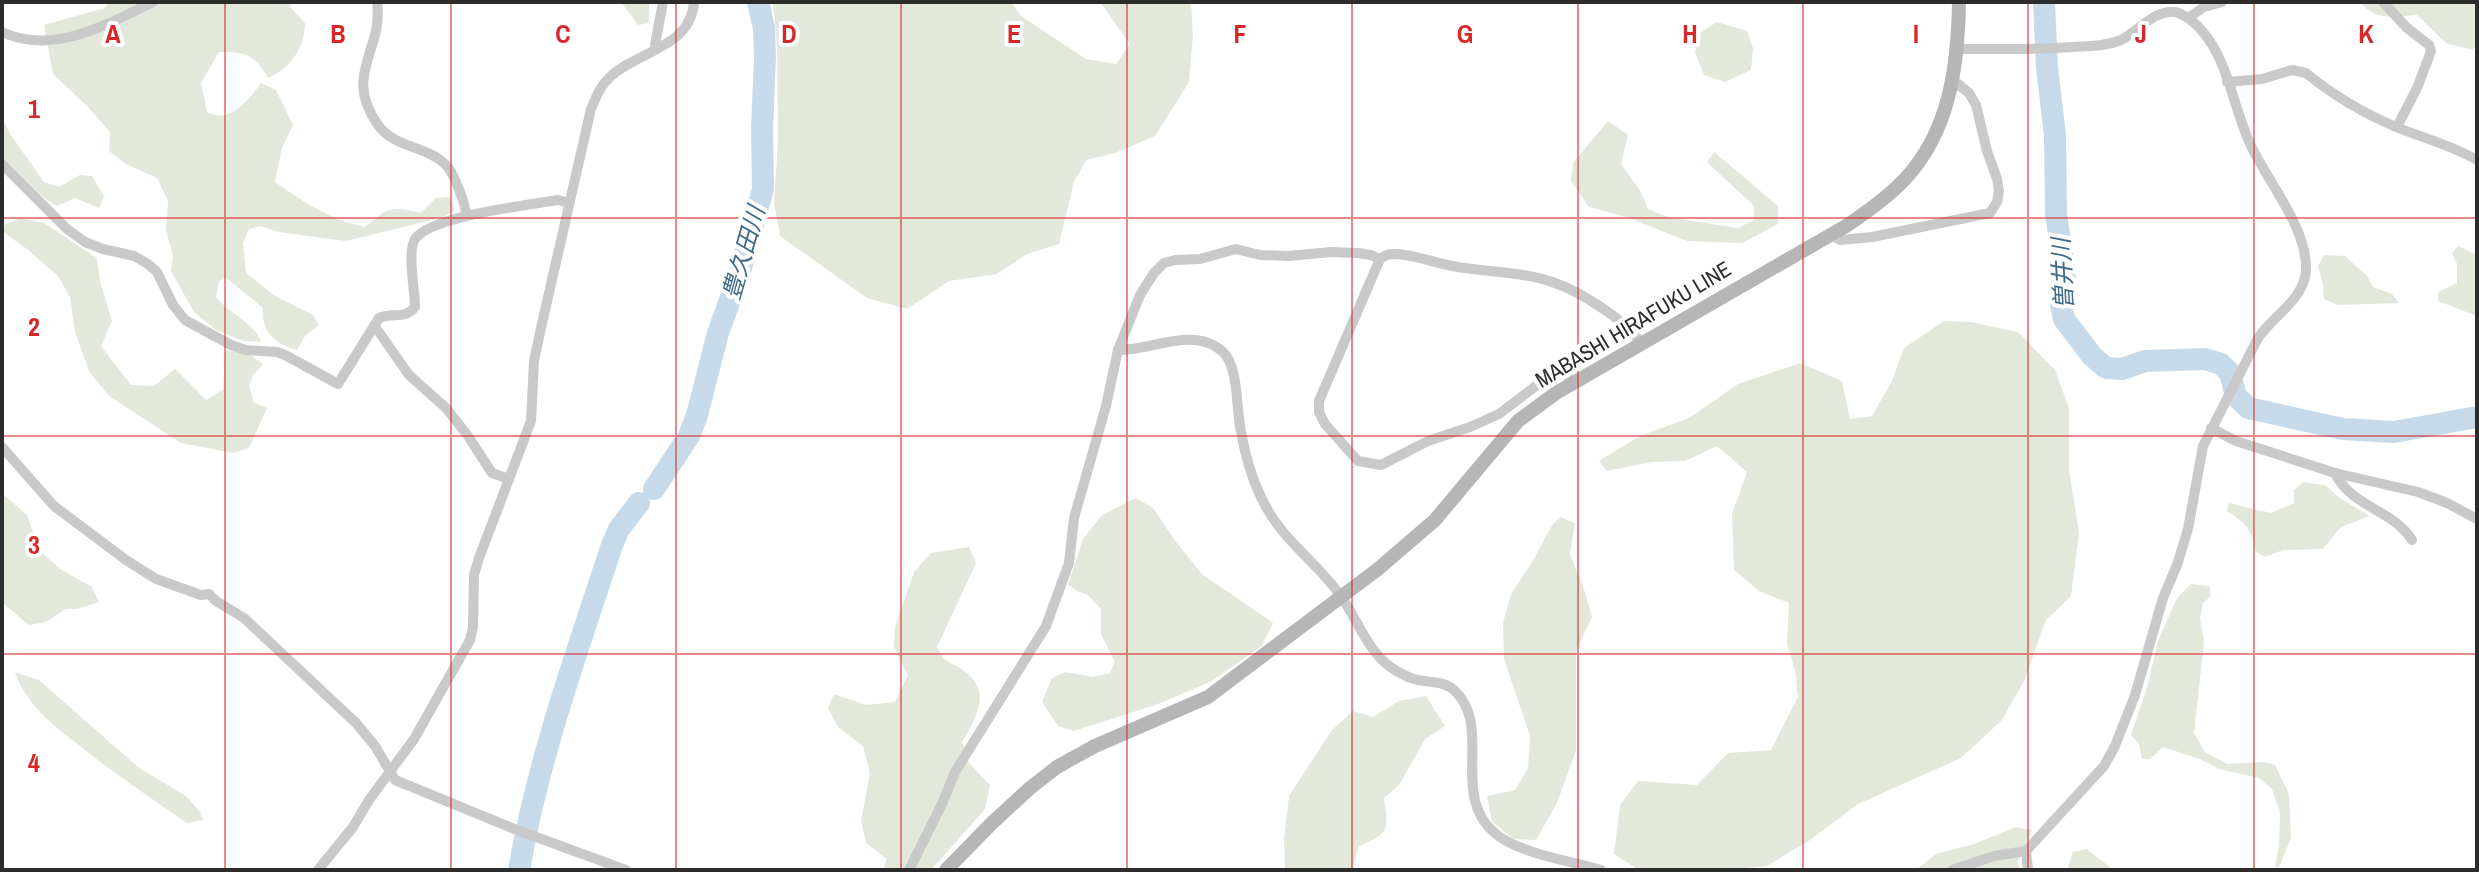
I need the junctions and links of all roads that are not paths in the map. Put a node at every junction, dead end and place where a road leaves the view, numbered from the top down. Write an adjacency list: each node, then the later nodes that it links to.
1 (153, 2): 9 (street)
2 (377, 2): 18 (street)
3 (663, 2): 10 (street)
4 (694, 2): 10 (street)
5 (1959, 2): 11 (main road, MABASHI HIRAFUKU LINE)
6 (2222, 2): 8 (street)
7 (2383, 2): 14 (street)
8 (2188, 18): 11 (street); 13 (street)
9 (2, 32)
10 (657, 49): 17 (street)
11 (1957, 49): 12 (main road, MABASHI HIRAFUKU LINE)
12 (1953, 80): 19 (main road, MABASHI HIRAFUKU LINE); 19 (street)
13 (2227, 82): 14 (street); 25 (street)
14 (2397, 127): 15 (street)
15 (2477, 160)
16 (2, 164): 21 (street)
17 (569, 203): 18 (street); 28 (street)
18 (466, 216): 21 (street)
19 (1831, 235): 22 (main road, MABASHI HIRAFUKU LINE)
20 (1380, 259): 22 (street); 23 (street); 24 (street)
21 (374, 325): 28 (street)
22 (1641, 343): 24 (main road, MABASHI HIRAFUKU LINE)
23 (1118, 350): 31 (street); 36 (street)
24 (1573, 381): 31 (main road, MABASHI HIRAFUKU LINE)
25 (2211, 428): 27 (street); 33 (street)
26 (2, 447): 32 (street)
27 (2335, 473): 29 (street); 30 (street)
28 (509, 479): 32 (street)
29 (2477, 519)
30 (2412, 540)
31 (1342, 597): 37 (main road, MABASHI HIRAFUKU LINE); 38 (street)
32 (390, 773): 34 (street); 35 (street)
33 (2026, 851): 39 (street); 40 (street)
34 (318, 870)
35 (626, 870)
36 (909, 870)
37 (946, 870)
38 (1601, 870)
39 (1952, 870)
40 (2028, 870)

